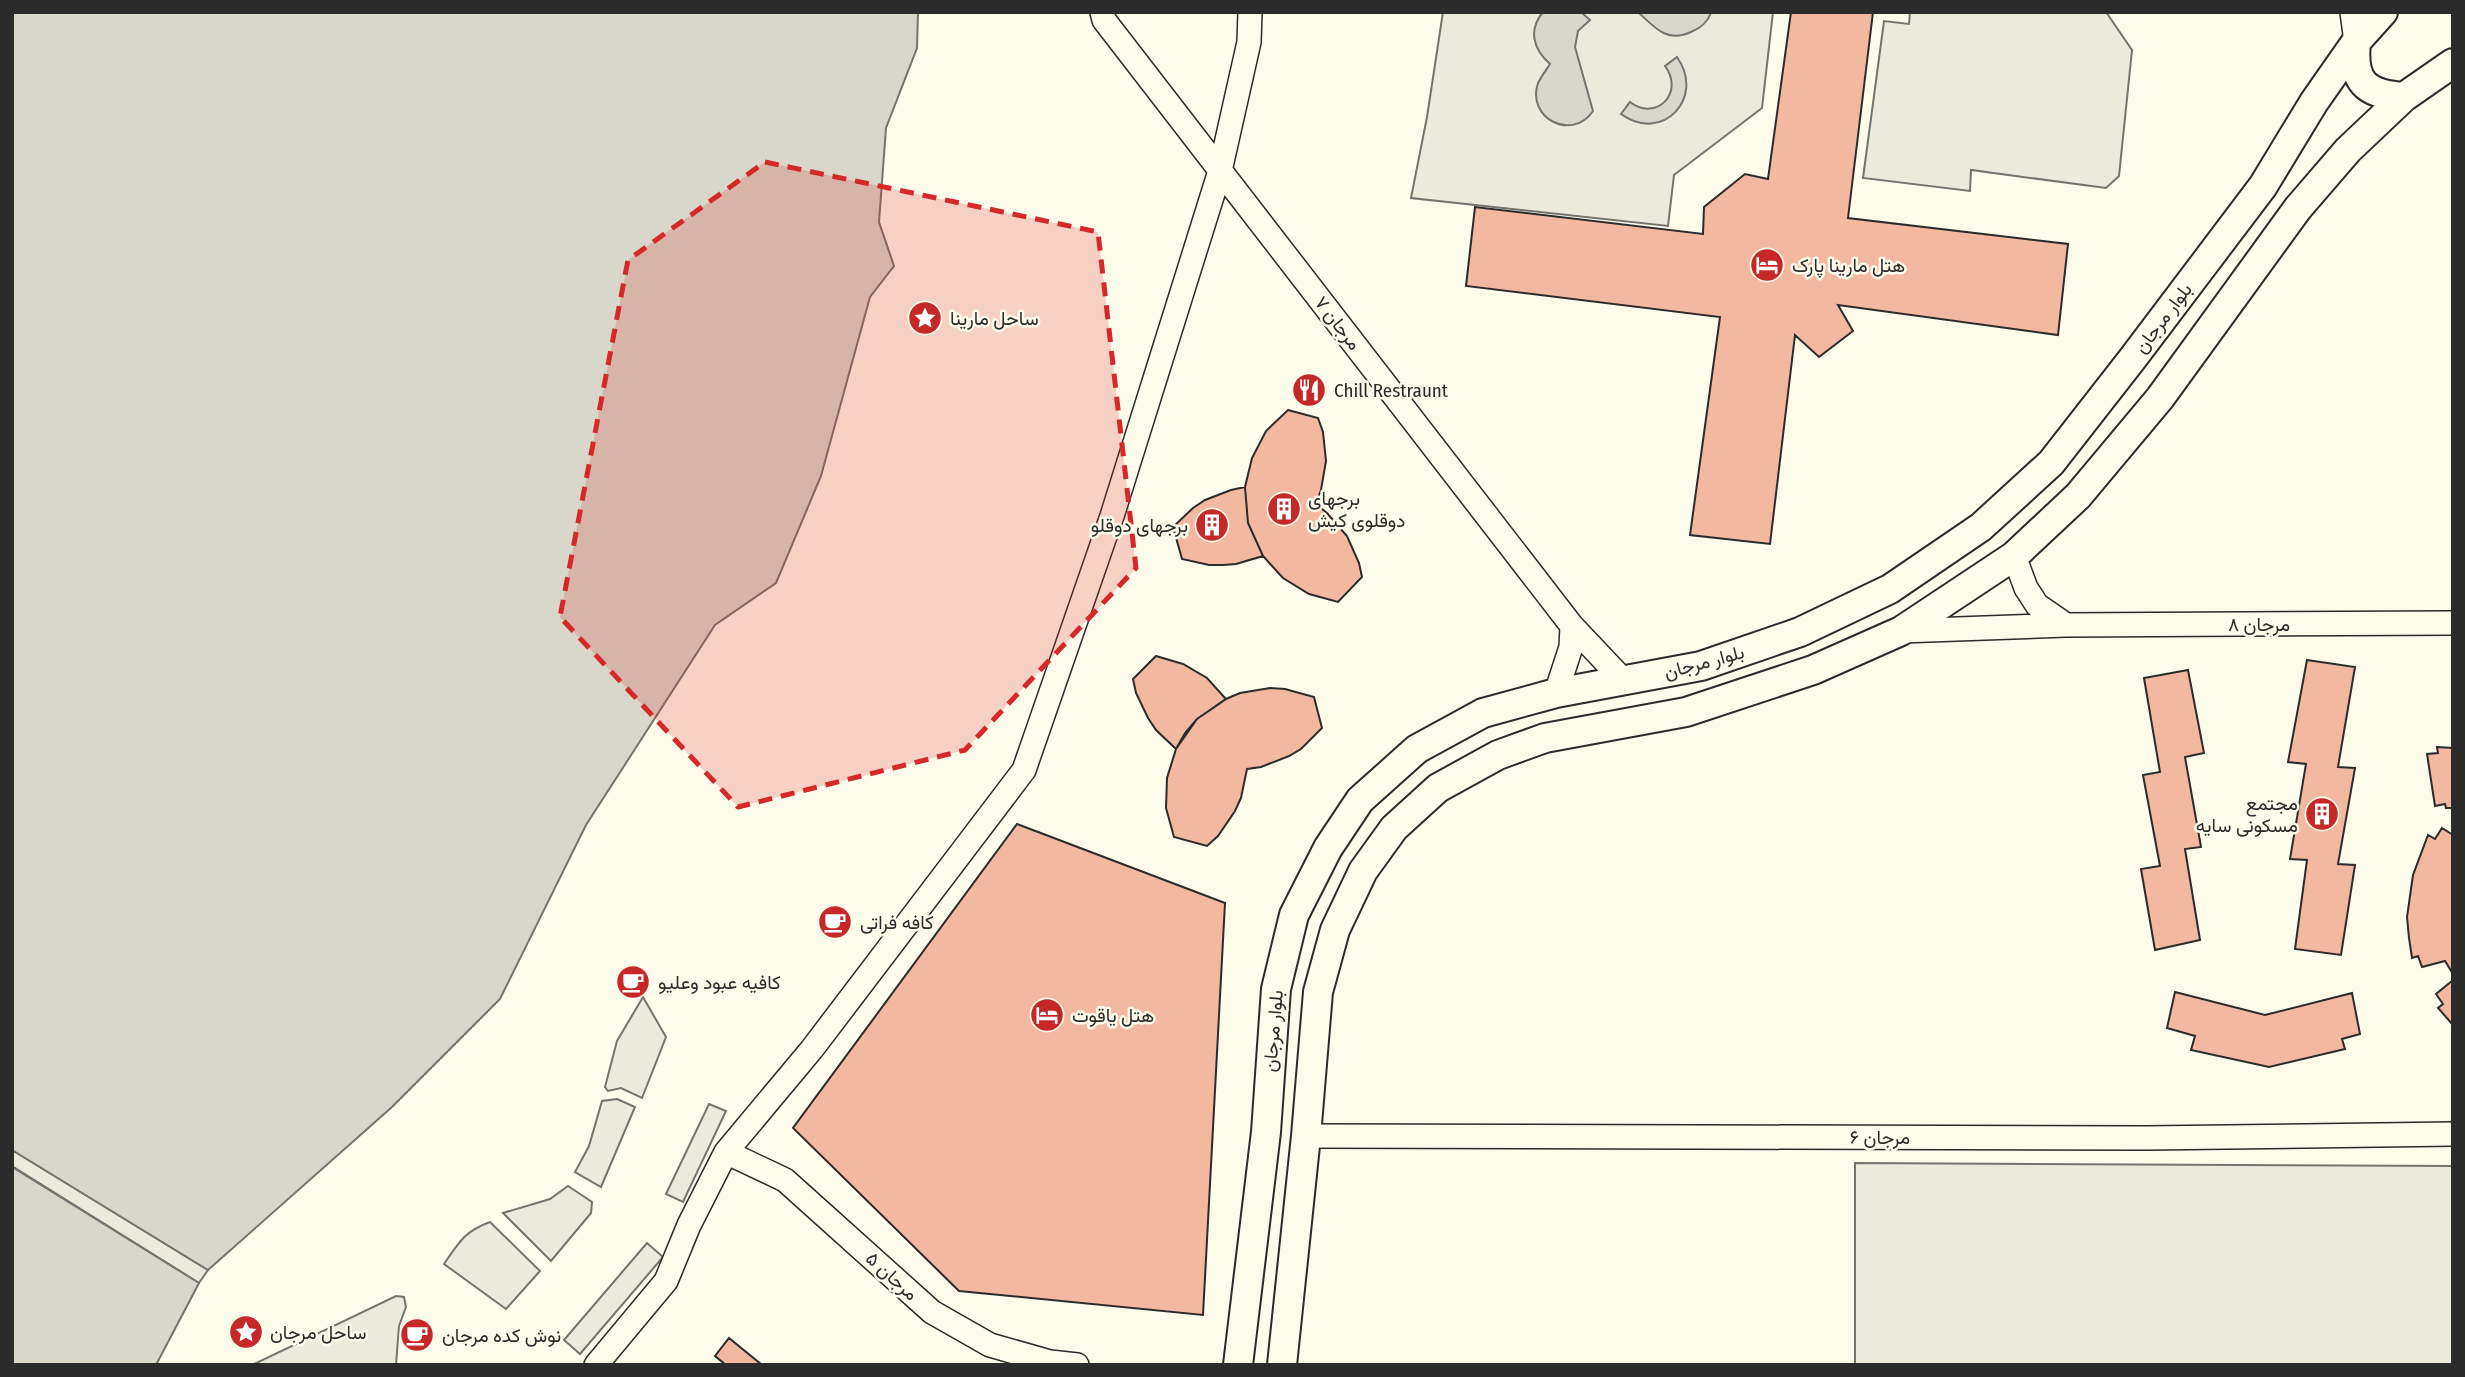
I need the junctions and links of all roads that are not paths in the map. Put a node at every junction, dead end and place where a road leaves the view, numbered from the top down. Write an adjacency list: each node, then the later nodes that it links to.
1 (1250, 12): 8 (street)
2 (2352, 12): 5 (street)
3 (2383, 12): 5 (main road, بلوار مرجان)
4 (1103, 16): 8 (street, مرجان ۷)
5 (2356, 42): 7 (main road); 14 (main road, بلوار مرجان)
6 (2453, 63): 7 (main road, بلوار مرجان)
7 (2404, 97): 9 (main road, بلوار مرجان)
8 (1220, 171): 12 (street, مرجان ۷); 19 (street)
9 (2014, 556): 11 (street); 13 (main road, بلوار مرجان)
10 (2453, 622): 11 (street, مرجان ۸)
11 (2066, 625): 13 (street, مرجان ۸)
12 (1572, 626): 14 (street, مرجان ۷); 15 (street)
13 (1901, 631): 18 (main road, بلوار مرجان)
14 (1624, 681): 15 (main road, بلوار مرجان)
15 (1556, 693): 16 (main road, بلوار مرجان)
16 (1266, 1132): 18 (main road); 22 (main road, بلوار مرجان)
17 (2453, 1134): 18 (street, مرجان ۶)
18 (1306, 1136): 23 (main road, بلوار مرجان)
19 (726, 1152): 20 (street); 21 (street, مرجان ۵)
20 (596, 1365)
21 (1077, 1365)
22 (1238, 1365)
23 (1282, 1365)

